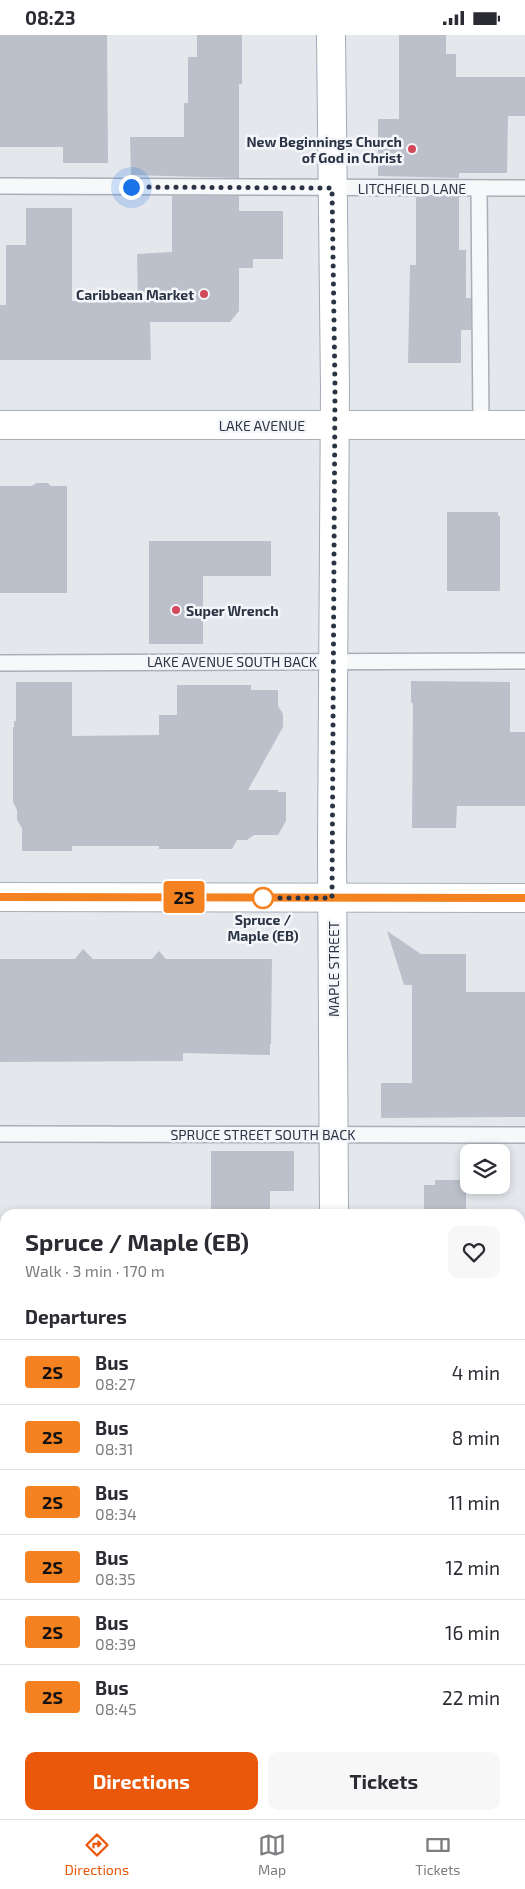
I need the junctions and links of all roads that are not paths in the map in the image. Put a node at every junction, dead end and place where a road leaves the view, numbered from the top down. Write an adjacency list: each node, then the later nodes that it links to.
1 (331, 35): 3 (main road, MAPLE STREET)
2 (0, 186): 3 (lane, LITCHFIELD LANE)
3 (332, 188): 4 (lane, LITCHFIELD LANE); 7 (main road, MAPLE STREET)
4 (479, 188): 5 (lane, LITCHFIELD LANE); 8 (lane)
5 (525, 188)
6 (0, 425): 7 (main road, LAKE AVENUE)
7 (335, 425): 8 (main road, LAKE AVENUE); 10 (main road, MAPLE STREET)
8 (481, 425): 9 (main road, LAKE AVENUE)
9 (525, 425)
10 (334, 661): 11 (lane, LAKE AVENUE SOUTH BACK); 12 (lane, LAKE AVENUE SOUTH BACK); 14 (main road, MAPLE STREET)
11 (525, 661)
12 (0, 663)
13 (0, 897): 14 (main road)
14 (332, 898): 15 (main road); 16 (main road, MAPLE STREET)
15 (525, 898)
16 (333, 1134): 17 (lane, SPRUCE STREET SOUTH BACK); 18 (lane, SPRUCE STREET SOUTH BACK); 19 (main road, MAPLE STREET)
17 (0, 1135)
18 (525, 1135)
19 (334, 1209)

